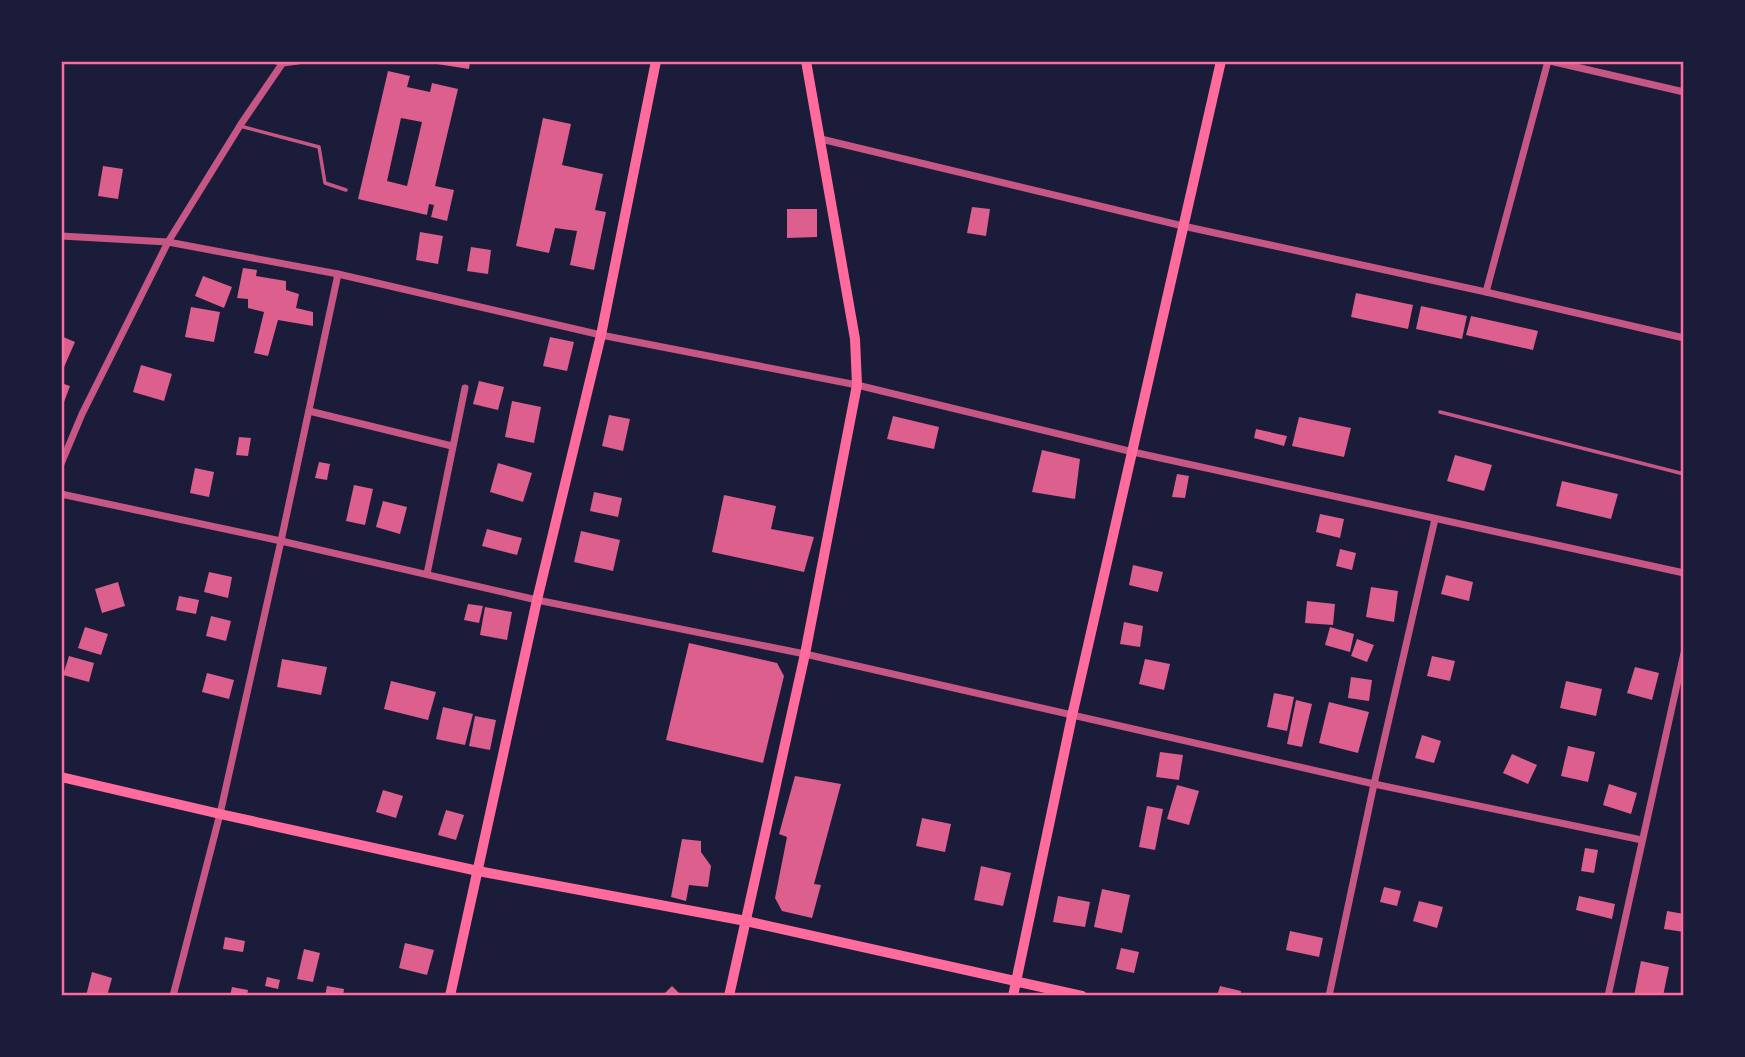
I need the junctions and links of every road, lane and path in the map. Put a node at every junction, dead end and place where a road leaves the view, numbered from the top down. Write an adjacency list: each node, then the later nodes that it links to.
1 (298, 61): 6 (street)
2 (656, 61): 16 (main road)
3 (806, 61): 9 (main road)
4 (1221, 61): 11 (main road)
5 (1549, 61): 7 (street); 15 (street)
6 (281, 62): 8 (street)
7 (1684, 92)
8 (240, 126): 10 (lane); 13 (street)
9 (821, 139): 11 (street); 18 (main road)
10 (346, 190)
11 (1183, 226): 15 (street); 23 (main road)
12 (61, 236): 13 (street)
13 (169, 242): 14 (street); 24 (street)
14 (338, 274): 16 (street); 20 (street)
15 (1486, 292): 17 (street)
16 (601, 335): 18 (street); 31 (main road)
17 (1684, 338)
18 (857, 385): 23 (street); 33 (main road)
19 (465, 388): 22 (street)
20 (309, 411): 22 (street); 28 (street)
21 (1440, 412): 25 (lane)
22 (452, 446): 30 (street)
23 (1133, 452): 27 (street); 34 (main road)
24 (61, 464)
25 (1684, 474)
26 (61, 494): 28 (street)
27 (1434, 519): 29 (street); 36 (street)
28 (281, 541): 30 (street); 37 (street)
29 (1684, 573)
30 (427, 574): 31 (street)
31 (537, 600): 33 (street); 39 (main road)
32 (1684, 653): 38 (street)
33 (805, 654): 34 (street); 40 (main road)
34 (1072, 716): 36 (street); 41 (main road)
35 (61, 777): 37 (main road)
36 (1374, 784): 38 (street); 47 (street)
37 (220, 814): 39 (main road); 42 (street)
38 (1642, 840): 48 (street)
39 (478, 871): 40 (main road); 43 (main road)
40 (746, 921): 41 (main road); 44 (main road)
41 (1017, 981): 45 (main road); 46 (main road)
42 (173, 996)
43 (450, 996)
44 (729, 996)
45 (1013, 996)
46 (1082, 996)
47 (1329, 996)
48 (1608, 996)

